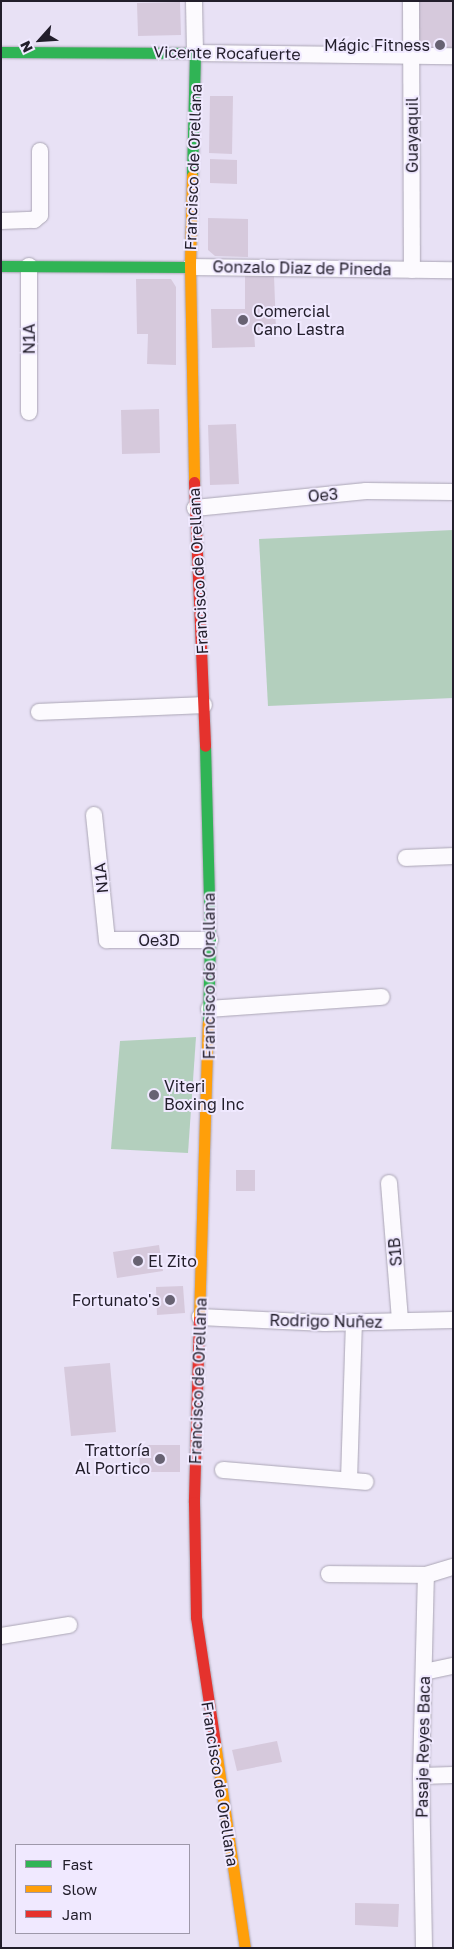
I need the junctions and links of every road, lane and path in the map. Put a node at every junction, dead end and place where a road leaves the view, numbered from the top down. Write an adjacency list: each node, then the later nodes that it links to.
1 (194, 1): 4 (street, Francisco de Orellana)
2 (411, 1): 5 (street, Guayaquil)
3 (1, 52): 4 (street, Vicente Rocafuerte)
4 (195, 52): 5 (street, Vicente Rocafuerte); 11 (street, Francisco de Orellana)
5 (412, 55): 6 (street, Vicente Rocafuerte); 12 (street, Guayaquil)
6 (453, 56)
7 (40, 151): 8 (street)
8 (1, 221)
9 (1, 266): 10 (street, Gonzalo Diaz de Pineda)
10 (29, 266): 11 (street, Gonzalo Diaz de Pineda); 14 (street, N1A)
11 (190, 267): 12 (street, Gonzalo Diaz de Pineda); 16 (street, Francisco de Orellana)
12 (412, 270): 13 (street, Gonzalo Diaz de Pineda)
13 (453, 270)
14 (29, 412)
15 (453, 492): 16 (street, Oe3)
16 (195, 508): 17 (street, Francisco de Orellana)
17 (204, 705): 18 (street); 23 (street, Francisco de Orellana)
18 (40, 712)
19 (94, 815): 22 (street, N1A)
20 (453, 856): 21 (street)
21 (406, 858)
22 (107, 940): 23 (street, Oe3D)
23 (210, 940): 25 (street, Francisco de Orellana)
24 (382, 997): 25 (street)
25 (209, 1009): 27 (street, Francisco de Orellana)
26 (389, 1183): 29 (street, S1B)
27 (200, 1317): 30 (street, Rodrigo Nuñez); 41 (street, Francisco de Orellana)
28 (453, 1320): 29 (street, Rodrigo Nuñez)
29 (400, 1321): 30 (street, Rodrigo Nuñez)
30 (354, 1322): 31 (street)
31 (223, 1470)
32 (453, 1567): 34 (street)
33 (330, 1574): 34 (street)
34 (426, 1575): 38 (street, Pasaje Reyes Baca)
35 (69, 1625): 36 (street)
36 (1, 1636)
37 (453, 1666): 38 (street)
38 (424, 1672): 40 (street, Pasaje Reyes Baca)
39 (453, 1775): 40 (street)
40 (421, 1776): 42 (street, Pasaje Reyes Baca)
41 (245, 1948)
42 (424, 1948)

